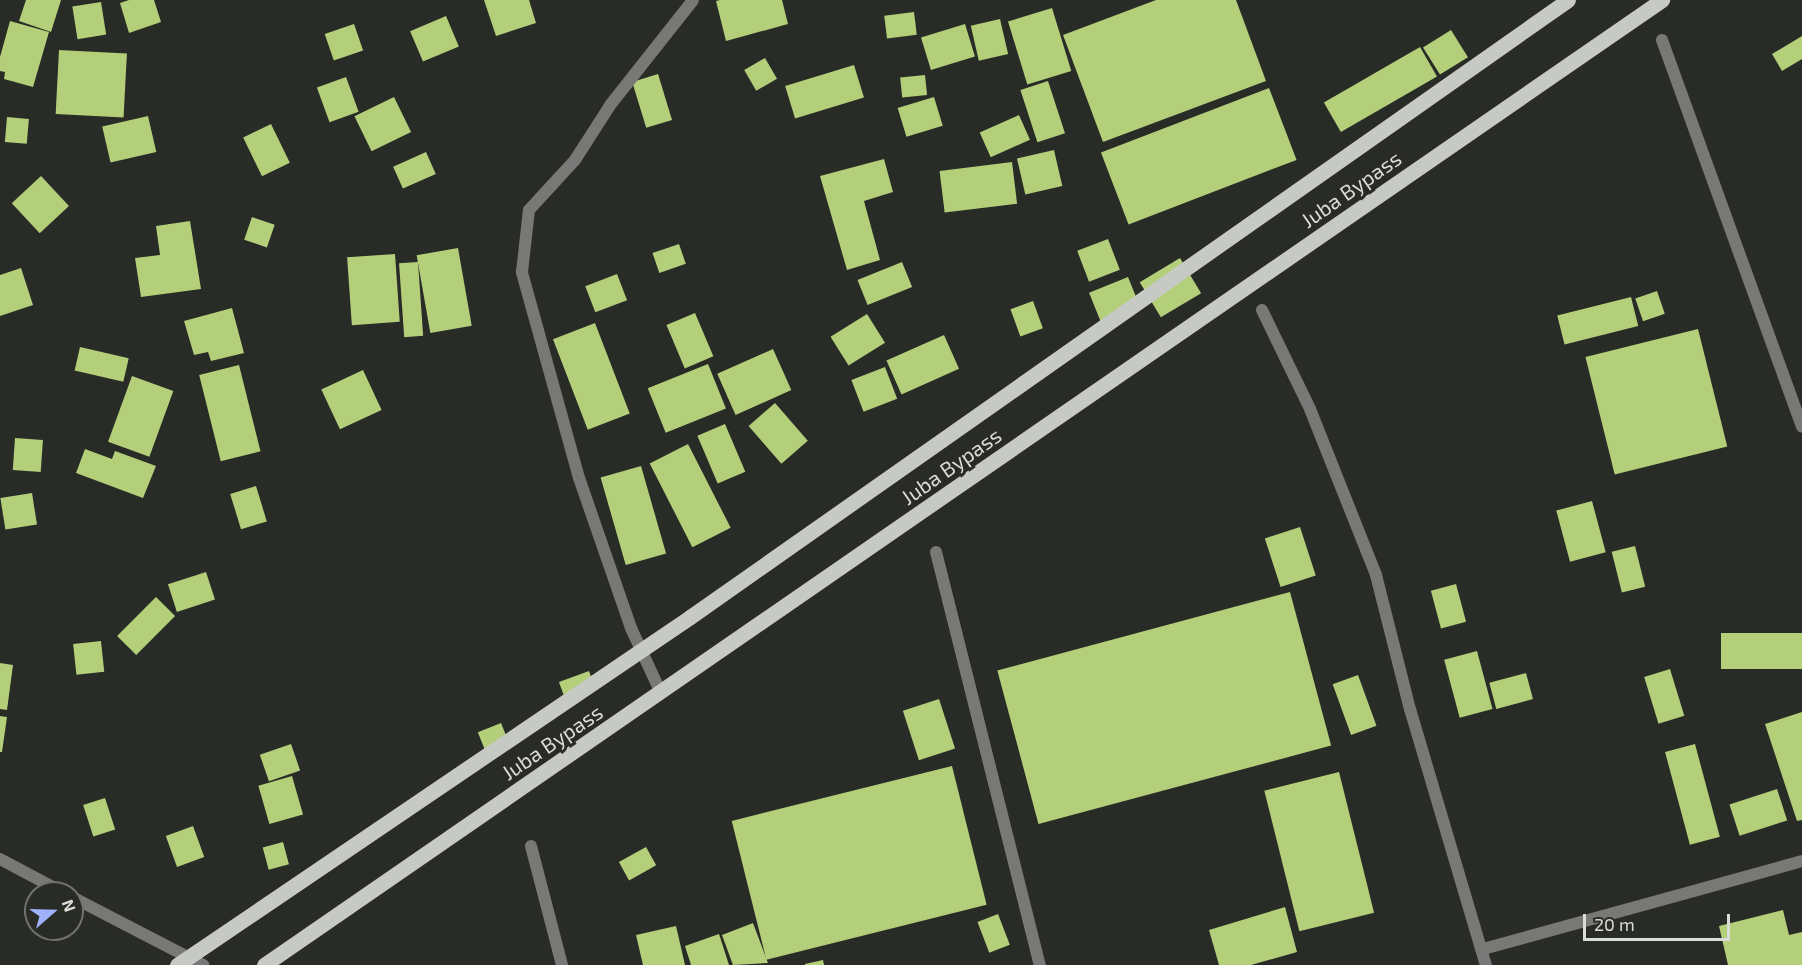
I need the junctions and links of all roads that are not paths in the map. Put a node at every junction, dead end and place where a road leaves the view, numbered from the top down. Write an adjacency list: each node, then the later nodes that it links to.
1 (693, 0): 8 (street)
2 (1568, 0): 15 (main road, Juba Bypass)
3 (1662, 0): 8 (main road, Juba Bypass)
4 (1662, 40): 6 (street)
5 (1262, 310): 14 (street)
6 (1802, 426)
7 (936, 552): 19 (street)
8 (661, 693): 17 (main road, Juba Bypass)
9 (531, 846): 18 (street)
10 (0, 859): 12 (street)
11 (1802, 861): 14 (street)
12 (41, 881)
13 (84, 904): 15 (street)
14 (1483, 949): 20 (street)
15 (182, 961): 16 (street)
16 (203, 965)
17 (264, 965)
18 (561, 965)
19 (1040, 965)
20 (1486, 965)

